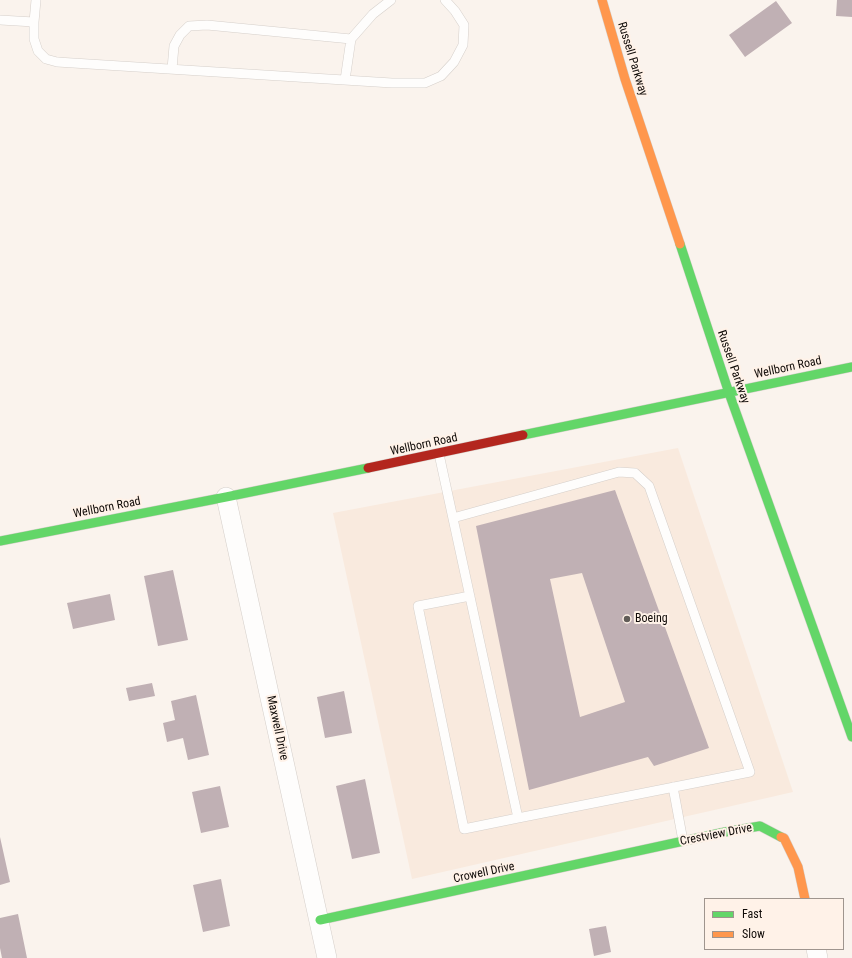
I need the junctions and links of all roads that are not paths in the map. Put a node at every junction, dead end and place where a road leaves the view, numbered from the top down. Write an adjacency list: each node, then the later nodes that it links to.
1 (36, 0): 6 (lane)
2 (391, 0): 7 (lane)
3 (445, 0): 9 (lane)
4 (602, 0): 11 (street, Russell Parkway)
5 (0, 20): 6 (lane)
6 (34, 22): 8 (lane)
7 (351, 39): 8 (lane); 9 (lane)
8 (172, 70): 9 (lane)
9 (345, 80)
10 (852, 367): 11 (street, Wellborn Road)
11 (729, 393): 12 (street, Wellborn Road); 17 (street, Russell Parkway)
12 (440, 454): 13 (street, Wellborn Road); 14 (lane)
13 (226, 498): 15 (street, Wellborn Road); 23 (street, Maxwell Drive)
14 (454, 518): 16 (lane); 18 (lane)
15 (0, 541)
16 (470, 596): 19 (lane); 19 (lane)
17 (852, 737)
18 (673, 787): 19 (lane); 20 (lane)
19 (518, 818)
20 (683, 842): 21 (street, Crestview Drive); 22 (street, Crestview Drive)
21 (653, 848): 23 (street, Crowell Drive)
22 (805, 898)
23 (320, 920): 24 (street, Maxwell Drive)
24 (327, 958)

